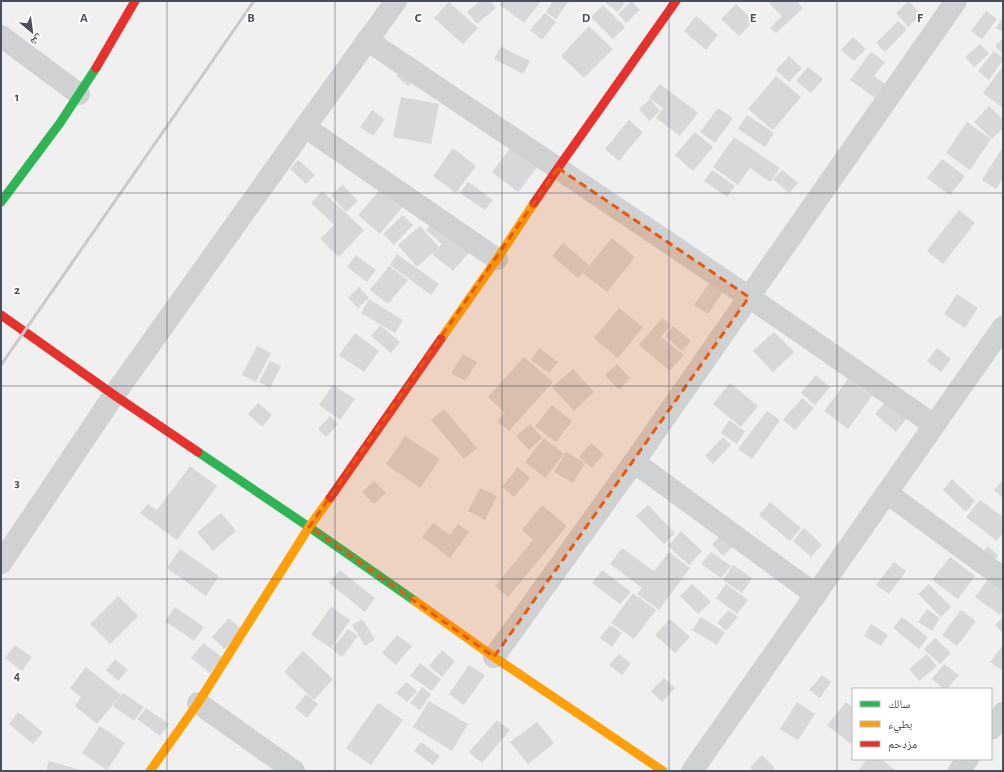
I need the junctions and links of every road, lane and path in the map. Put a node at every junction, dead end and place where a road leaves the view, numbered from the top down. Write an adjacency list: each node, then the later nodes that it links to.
1 (135, 1): 7 (street)
2 (396, 1): 6 (street)
3 (676, 1): 9 (street)
4 (956, 1): 12 (street)
5 (1, 36): 7 (street)
6 (367, 40): 8 (street); 9 (street)
7 (79, 94): 10 (street)
8 (305, 127): 11 (street); 15 (street)
9 (558, 168): 11 (street); 12 (street)
10 (1, 202)
11 (497, 259): 19 (street)
12 (749, 297): 16 (street); 17 (street)
13 (1, 315): 15 (street)
14 (1003, 327): 16 (street)
15 (114, 395): 19 (street); 20 (street)
16 (934, 425): 18 (street)
17 (634, 462): 22 (street); 23 (street)
18 (887, 493): 21 (street); 22 (street)
19 (309, 527): 23 (street); 24 (street)
20 (1, 563)
21 (1003, 578)
22 (816, 595): 31 (street)
23 (494, 657): 30 (street)
24 (198, 703): 28 (street); 29 (street)
25 (1003, 713): 26 (street)
26 (992, 728)
27 (967, 760): 32 (street)
28 (150, 771)
29 (294, 771)
30 (663, 771)
31 (692, 771)
32 (959, 771)

